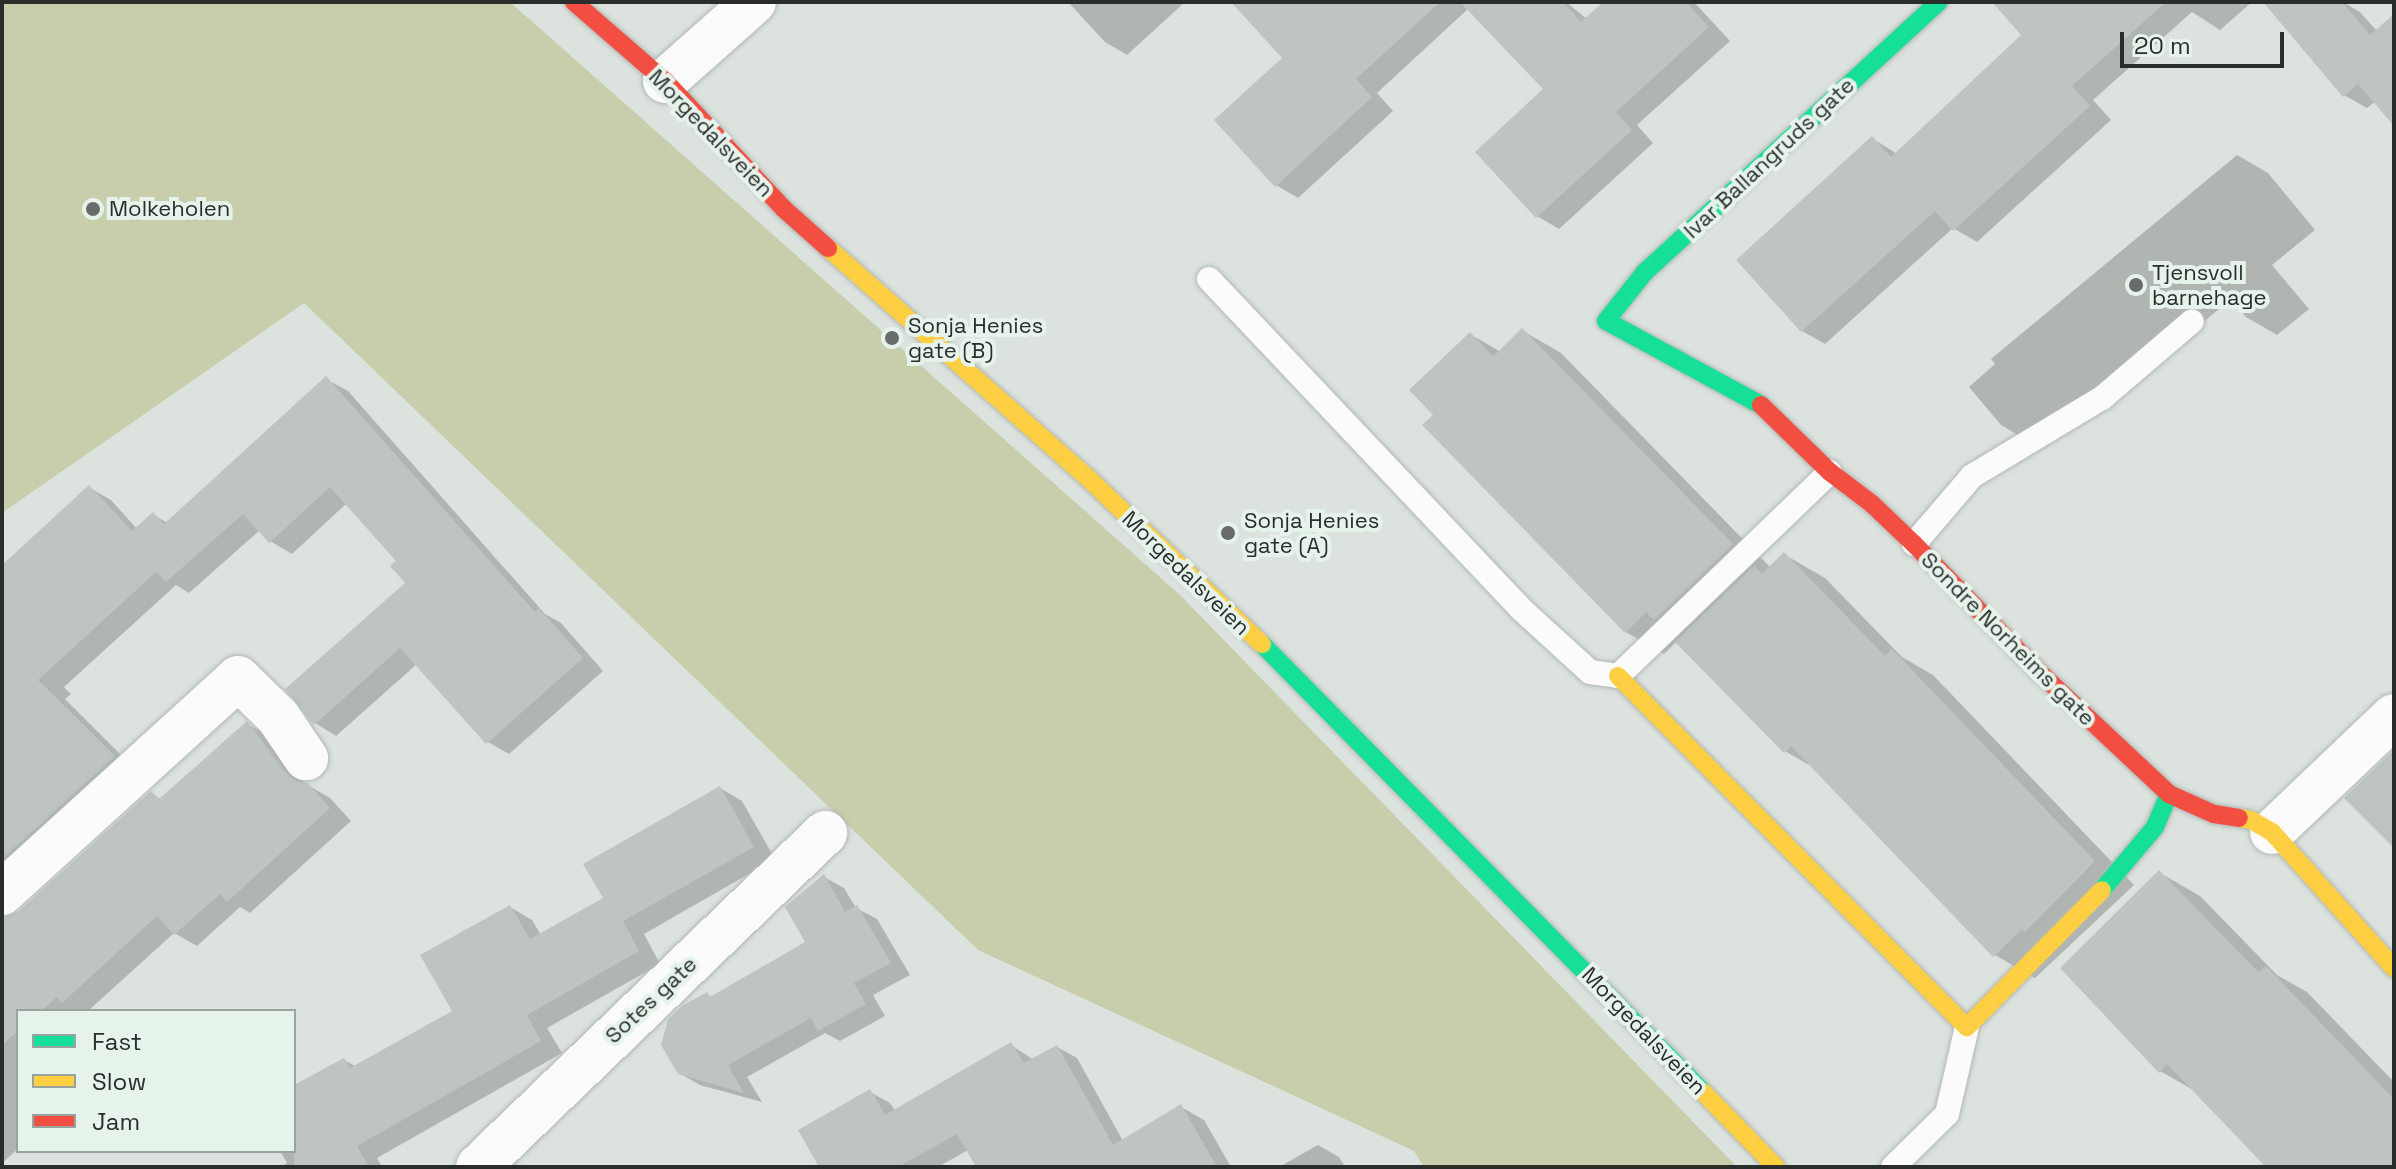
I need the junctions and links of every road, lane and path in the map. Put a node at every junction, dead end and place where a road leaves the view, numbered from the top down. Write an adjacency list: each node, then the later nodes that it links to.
1 (574, 2): 4 (street, Morgedalsveien)
2 (754, 2): 4 (street)
3 (1939, 2): 6 (street, Ivar Ballangruds gate)
4 (665, 81): 20 (street, Morgedalsveien)
5 (1209, 279): 10 (lane)
6 (1606, 321): 8 (street, Sondre Norheims gate)
7 (2192, 321): 9 (lane)
8 (1830, 472): 9 (street, Sondre Norheims gate); 10 (lane)
9 (1914, 544): 13 (street, Sondre Norheims gate)
10 (1618, 676): 18 (street)
11 (2394, 716): 14 (street)
12 (306, 758): 16 (street)
13 (2169, 794): 14 (street, Sondre Norheims gate); 18 (street)
14 (2272, 832): 17 (street, Sondre Norheims gate)
15 (825, 833): 19 (street, Sotes gate)
16 (2, 893)
17 (2394, 968)
18 (1967, 1027): 21 (lane)
19 (478, 1167)
20 (1776, 1167)
21 (1893, 1167)

